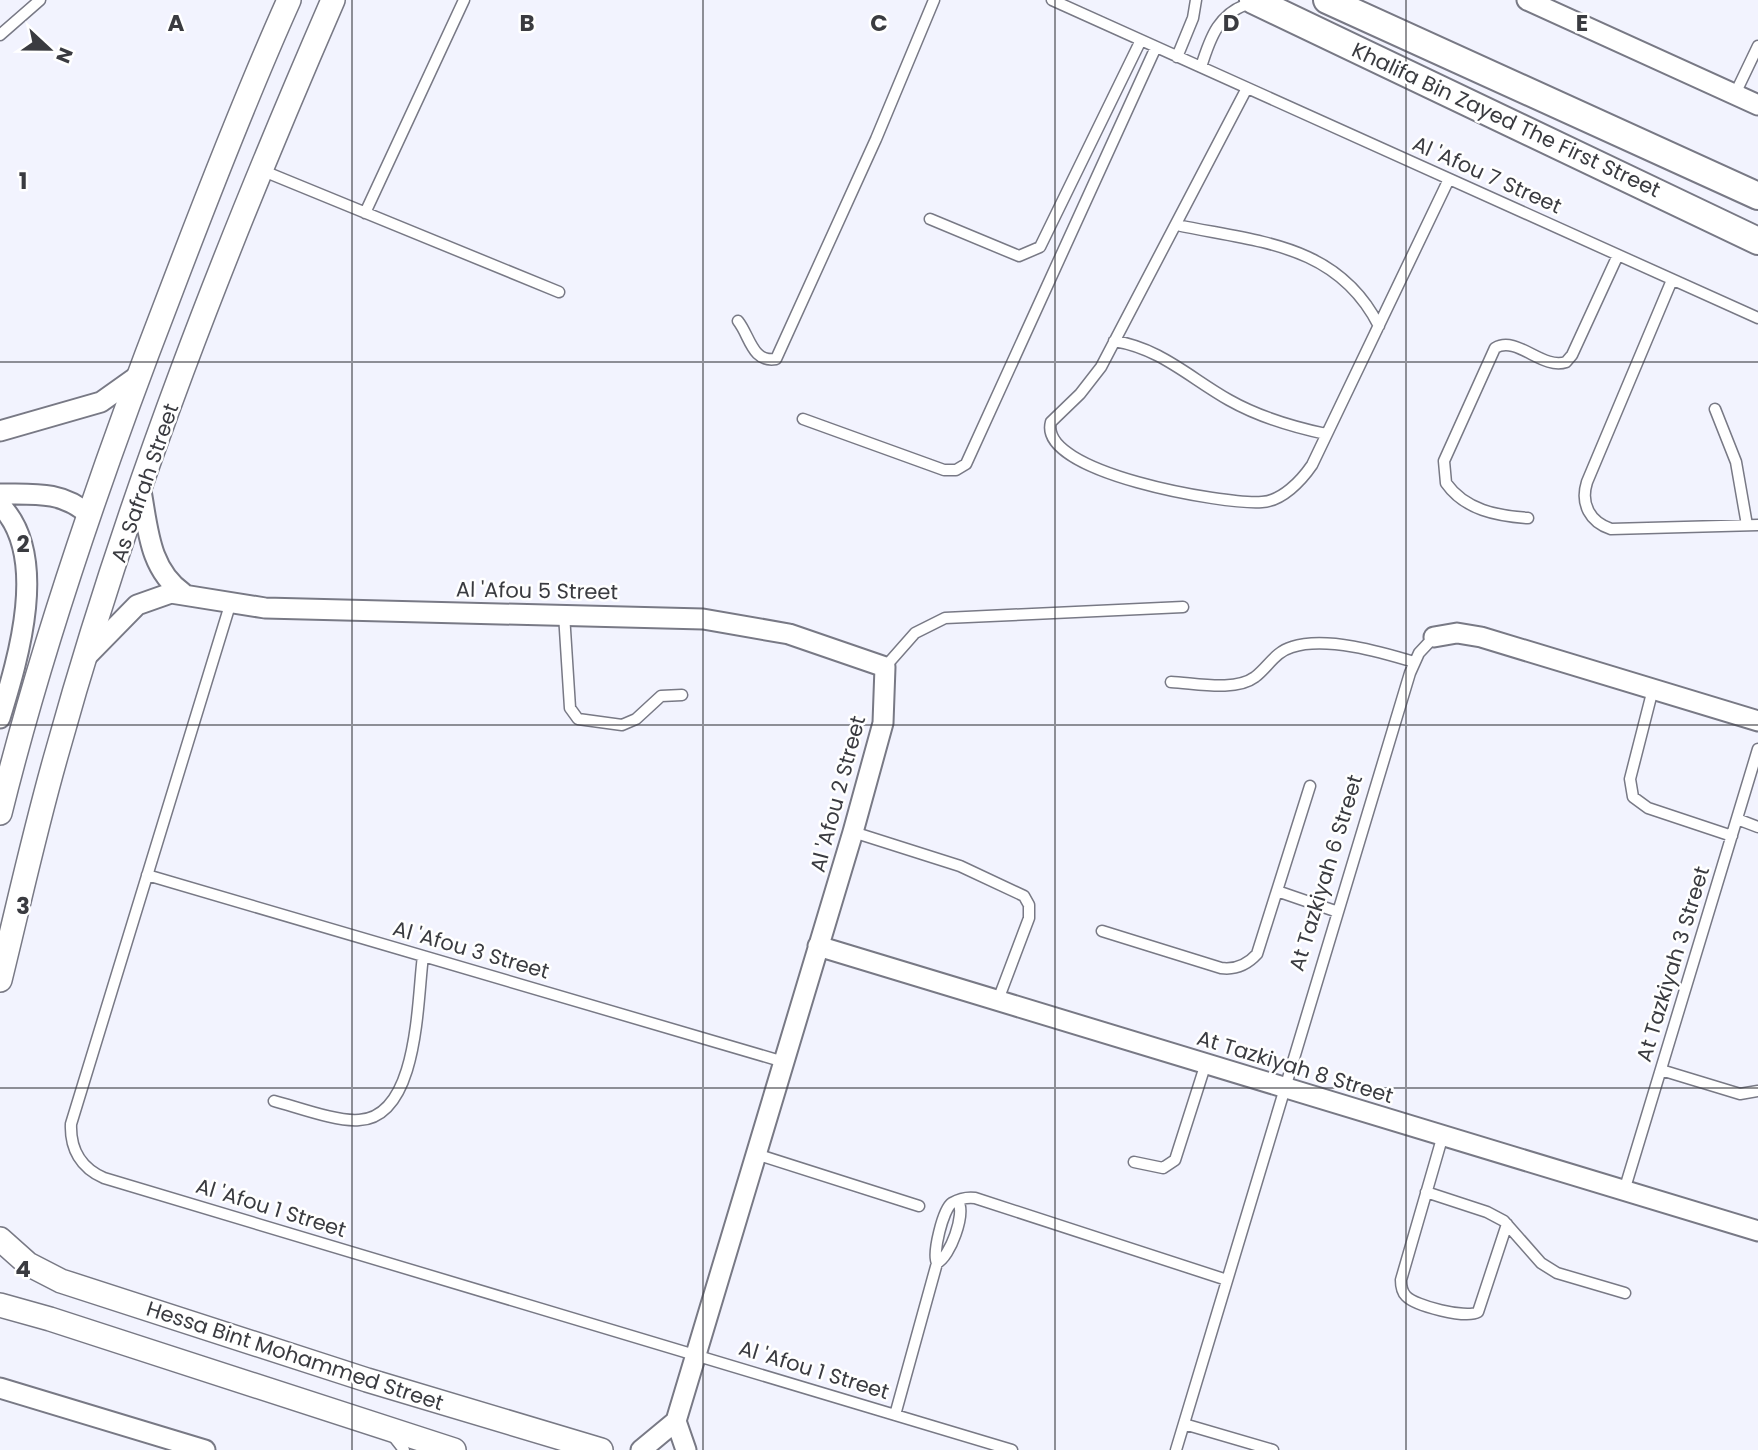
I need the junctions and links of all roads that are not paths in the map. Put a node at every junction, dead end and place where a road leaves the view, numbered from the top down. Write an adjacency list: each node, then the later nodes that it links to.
1 (40, 0): 12 (lane)
2 (289, 0): 35 (street, As Safrah Street)
3 (333, 0): 21 (street, As Safrah Street)
4 (464, 0): 24 (lane)
5 (934, 0): 32 (lane)
6 (1052, 0): 13 (lane, Al 'Afou 7 Street)
7 (1196, 0): 16 (lane)
8 (1327, 0): 11 (main road, Khalifa Bin Zayed The First Street)
9 (1527, 0): 19 (street)
10 (1255, 1): 17 (lane); 27 (main road, Khalifa Bin Zayed The First Street)
11 (1354, 7): 23 (main road, Khalifa Bin Zayed The First Street)
12 (0, 35)
13 (1141, 40): 15 (lane, Al 'Afou 7 Street); 25 (lane)
14 (1758, 46): 19 (lane)
15 (1156, 47): 16 (lane, Al 'Afou 7 Street); 37 (lane)
16 (1177, 57): 17 (lane, Al 'Afou 7 Street)
17 (1200, 67): 18 (lane, Al 'Afou 7 Street)
18 (1247, 88): 22 (lane, Al 'Afou 7 Street); 26 (lane)
19 (1735, 94): 20 (street)
20 (1758, 105)
21 (261, 170): 24 (lane); 40 (street, As Safrah Street)
22 (1449, 179): 28 (lane, Al 'Afou 7 Street); 33 (lane)
23 (1758, 195)
24 (365, 213): 30 (lane)
25 (930, 219)
26 (1177, 225): 33 (lane); 34 (lane)
27 (1758, 241)
28 (1618, 255): 29 (lane, Al 'Afou 7 Street); 44 (lane)
29 (1672, 280): 31 (lane, Al 'Afou 7 Street); 45 (lane)
30 (559, 292)
31 (1758, 318)
32 (738, 321)
33 (1379, 326): 39 (lane)
34 (1114, 341): 39 (lane); 39 (lane)
35 (139, 375): 38 (street); 43 (street, As Safrah Street)
36 (1715, 409): 45 (lane)
37 (803, 419)
38 (0, 430)
39 (1326, 434)
40 (141, 491): 46 (street); 51 (street, As Safrah Street)
41 (0, 494): 43 (street)
42 (0, 505): 57 (street)
43 (89, 515): 61 (street, As Safrah Street)
44 (1528, 518)
45 (1753, 525)
46 (183, 593): 47 (street, Al 'Afou 5 Street); 51 (street, Al 'Afou 5 Street)
47 (230, 605): 49 (street, Al 'Afou 5 Street); 66 (lane, Al 'Afou 1 Street)
48 (1183, 607): 53 (lane)
49 (564, 614): 53 (street, Al 'Afou 5 Street); 56 (lane)
50 (1434, 637): 52 (lane, At Tazkiyah 6 Street); 55 (street, At Tazkiyah 6 Street)
51 (86, 657): 72 (street, As Safrah Street)
52 (1414, 662): 54 (lane); 68 (lane, At Tazkiyah 6 Street)
53 (885, 667): 64 (street, Al 'Afou 2 Street)
54 (1171, 682)
55 (1653, 689): 58 (street, At Tazkiyah 6 Street); 65 (lane)
56 (682, 695)
57 (0, 718)
58 (1758, 721)
59 (1758, 749): 62 (lane, At Tazkiyah 3 Street)
60 (1310, 786): 67 (lane)
61 (0, 813)
62 (1737, 819): 63 (lane); 65 (lane, At Tazkiyah 3 Street)
63 (1758, 827)
64 (853, 831): 70 (street, Al 'Afou 2 Street); 73 (lane)
65 (1732, 836): 76 (lane, At Tazkiyah 3 Street)
66 (147, 875): 71 (lane, Al 'Afou 3 Street); 92 (lane, Al 'Afou 1 Street)
67 (1277, 891): 68 (lane); 69 (lane)
68 (1338, 912): 77 (lane, At Tazkiyah 6 Street)
69 (1102, 931)
70 (818, 946): 73 (street, At Tazkiyah 8 Street); 74 (street, Al 'Afou 2 Street)
71 (423, 956): 74 (lane, Al 'Afou 3 Street); 79 (lane)
72 (0, 980)
73 (998, 1000): 75 (street, At Tazkiyah 8 Street)
74 (784, 1062): 81 (street, Al 'Afou 2 Street)
75 (1206, 1063): 77 (street, At Tazkiyah 8 Street); 82 (lane)
76 (1661, 1070): 78 (lane); 83 (lane, At Tazkiyah 3 Street)
77 (1285, 1088): 80 (street, At Tazkiyah 8 Street); 89 (lane, At Tazkiyah 6 Street)
78 (1758, 1091)
79 (274, 1101)
80 (1443, 1135): 83 (street, At Tazkiyah 8 Street); 84 (lane)
81 (756, 1154): 85 (lane); 92 (street, Al 'Afou 2 Street)
82 (1134, 1161)
83 (1624, 1191): 87 (street, At Tazkiyah 8 Street)
84 (1426, 1192): 86 (lane); 86 (lane)
85 (919, 1206)
86 (1507, 1224): 90 (lane)
87 (1758, 1231)
88 (0, 1239): 101 (street, Hessa Bint Mohammed Street)
89 (1227, 1280): 94 (lane); 96 (lane, At Tazkiyah 6 Street)
90 (1625, 1293)
91 (0, 1306): 97 (street, Hessa Bint Mohammed Street)
92 (696, 1355): 94 (lane, Al 'Afou 1 Street); 95 (street, Al 'Afou 2 Street)
93 (0, 1388): 98 (street)
94 (895, 1415): 104 (lane, Al 'Afou 1 Street)
95 (676, 1421): 102 (street); 103 (street)
96 (1184, 1424): 105 (lane, At Tazkiyah 6 Street); 106 (lane)
97 (385, 1428): 99 (lane); 100 (street, Hessa Bint Mohammed Street)
98 (205, 1450)
99 (404, 1450)
100 (454, 1450)
101 (601, 1450)
102 (641, 1450)
103 (686, 1450)
104 (1012, 1450)
105 (1176, 1450)
106 (1273, 1450)

